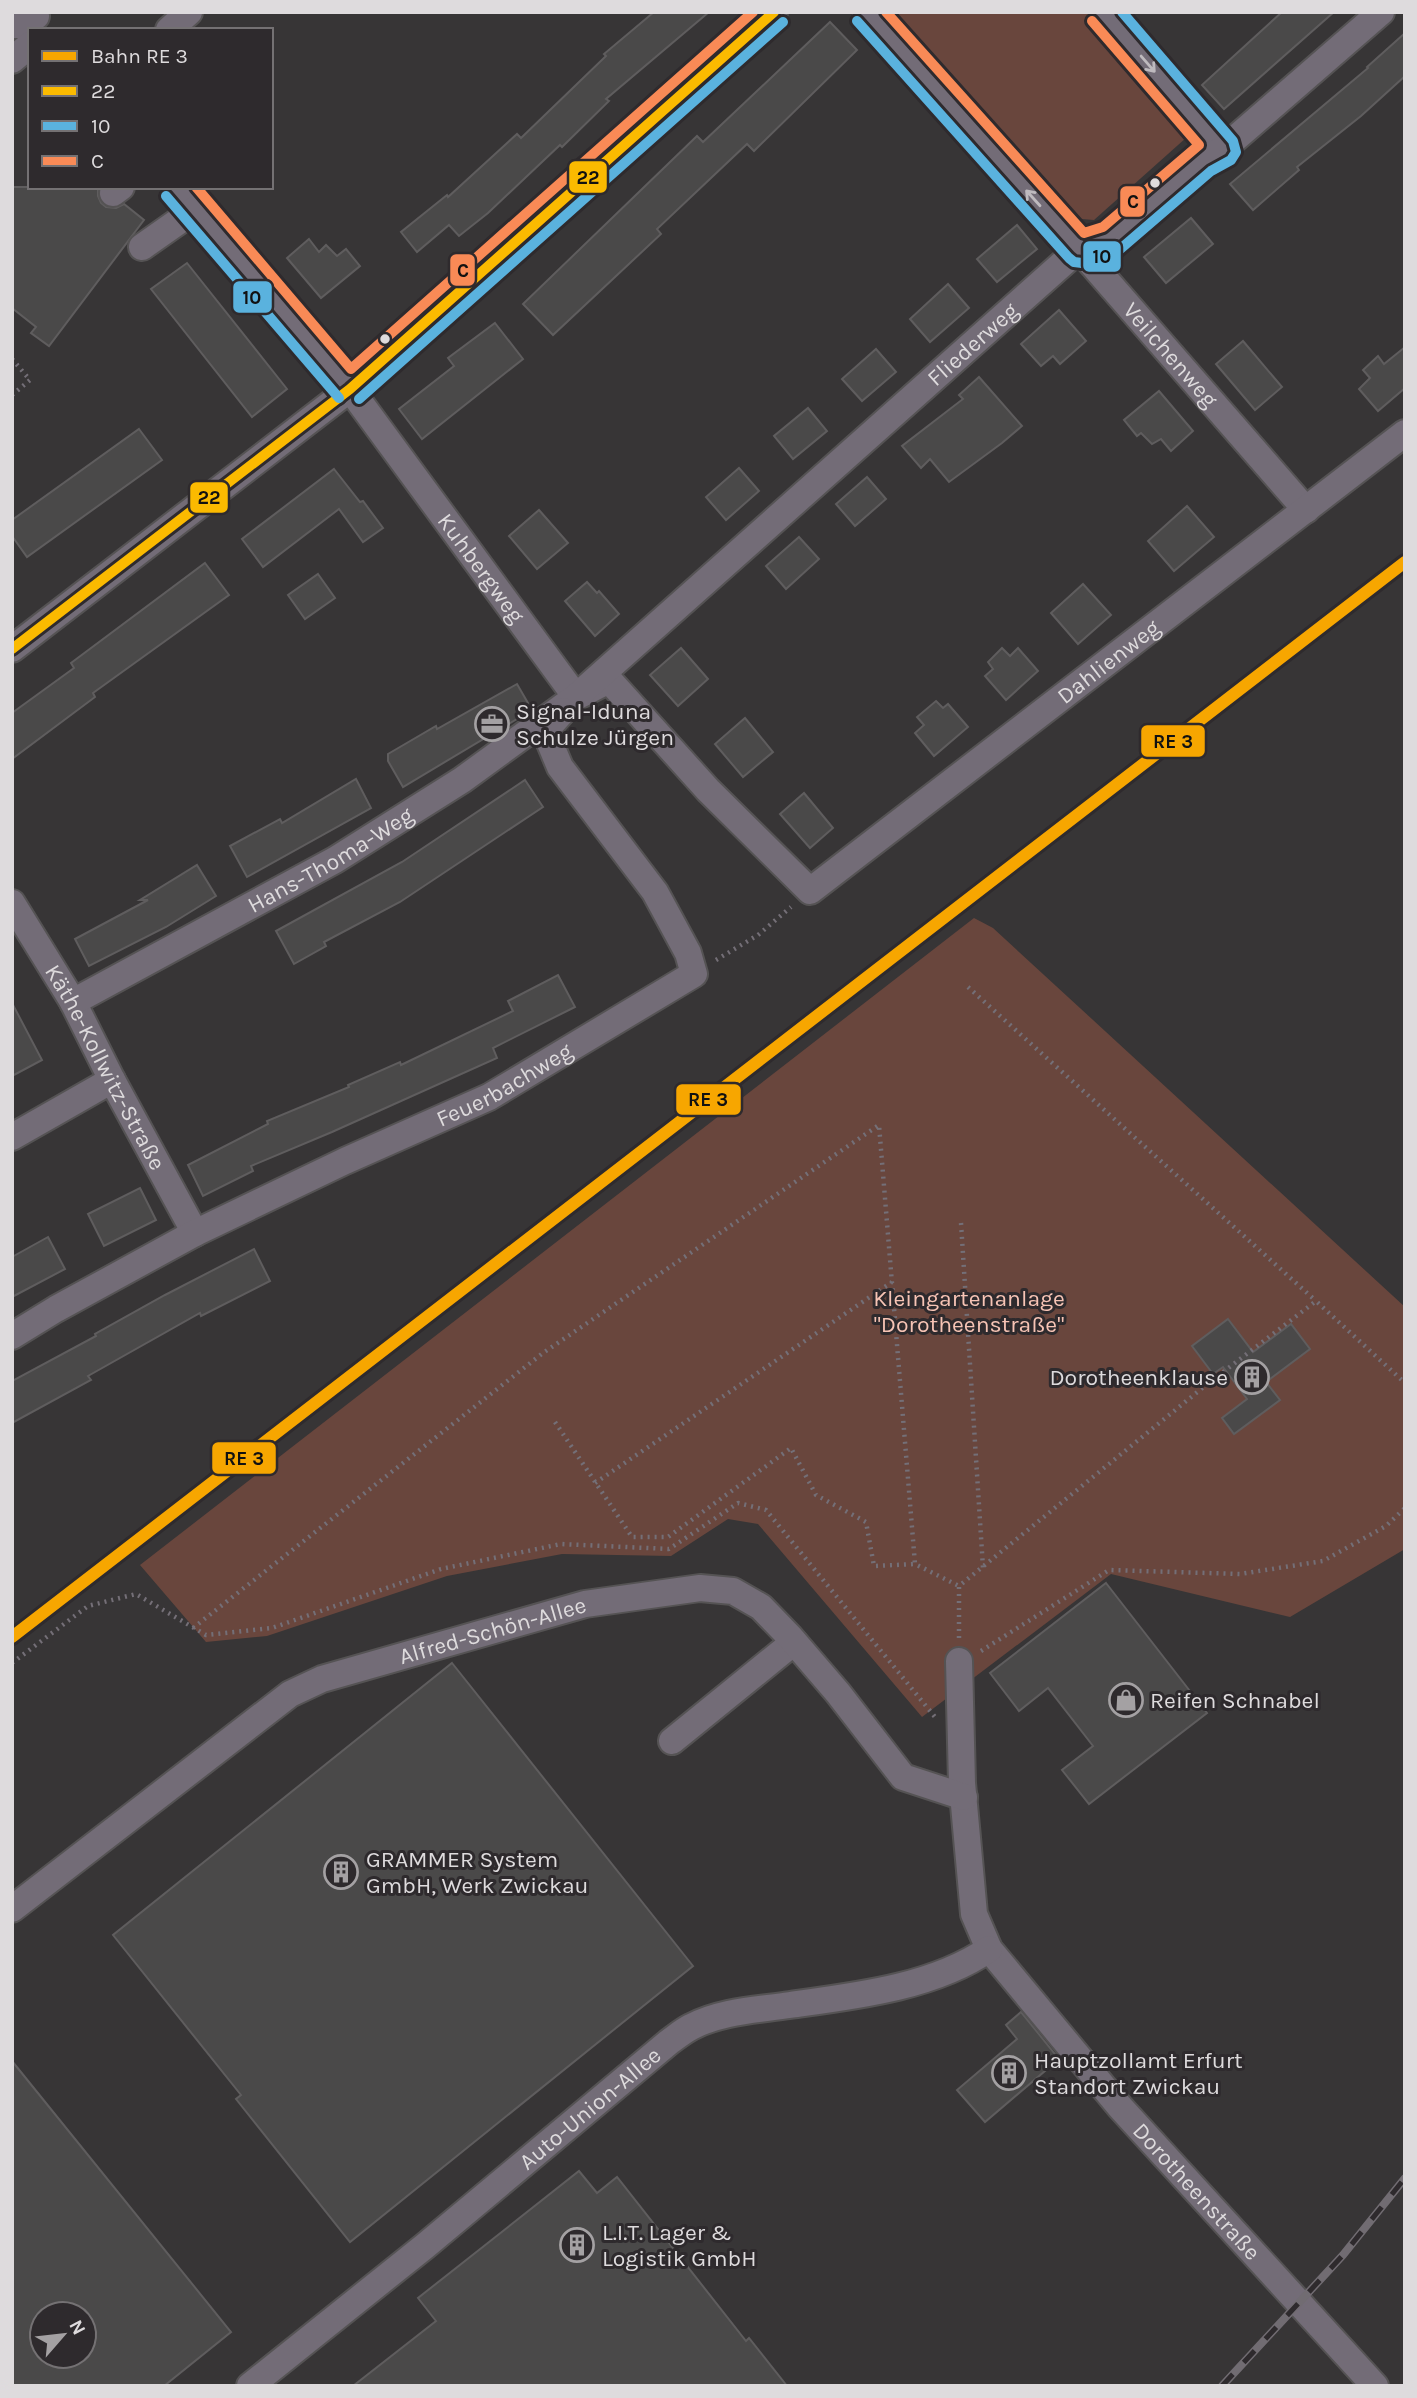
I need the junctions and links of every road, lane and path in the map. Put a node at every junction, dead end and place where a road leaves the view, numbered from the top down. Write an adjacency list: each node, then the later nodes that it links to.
1 (189, 12): 6 (street)
2 (774, 12): 15 (street)
3 (867, 12): 13 (street, Veilchenweg, one-way to 3)
4 (1103, 12): 9 (street, one-way to 9)
5 (1381, 12): 9 (street, Fliederweg)
6 (171, 28)
7 (28, 46): 8 (street)
8 (12, 60)
9 (1222, 150): 13 (street, Fliederweg)
10 (179, 189): 11 (street, Kuhbergweg)
11 (195, 209): 12 (street); 15 (street, Kuhbergweg)
12 (142, 247)
13 (1079, 249): 18 (street, Veilchenweg); 20 (street, Fliederweg)
14 (12, 359): 16 (path)
15 (350, 389): 19 (street); 20 (street, Kuhbergweg)
16 (12, 395)
17 (1405, 433): 18 (street, Dahlienweg)
18 (1306, 510): 21 (street, Dahlienweg)
19 (12, 649)
20 (576, 697): 21 (street); 23 (street); 25 (street, Hans-Thoma-Weg)
21 (810, 891): 23 (path)
22 (12, 903): 25 (street, Käthe-Kollwitz-Straße)
23 (694, 974): 29 (street, Feuerbachweg)
24 (968, 987): 31 (path)
25 (73, 1002): 26 (street, Käthe-Kollwitz-Straße)
26 (112, 1080): 27 (street); 29 (street, Käthe-Kollwitz-Straße)
27 (12, 1137)
28 (961, 1223): 38 (path)
29 (195, 1233): 32 (street, Feuerbachweg)
30 (892, 1282): 35 (path); 37 (path); 40 (path)
31 (1316, 1301): 33 (path); 38 (path)
32 (12, 1336)
33 (1405, 1383)
34 (555, 1422): 35 (path)
35 (595, 1483): 37 (path)
36 (1405, 1508): 42 (path)
37 (915, 1564): 39 (path)
38 (982, 1568): 39 (path)
39 (959, 1586): 42 (path)
40 (193, 1628)
41 (794, 1642): 43 (street); 44 (street, Alfred-Schön-Allee); 45 (street, Alfred-Schön-Allee)
42 (959, 1661): 44 (street, Dorotheenstraße)
43 (672, 1741)
44 (964, 1797): 46 (street, Dorotheenstraße)
45 (12, 1909)
46 (989, 1949): 47 (street, Auto-Union-Allee); 48 (street, Dorotheenstraße)
47 (250, 2386)
48 (1375, 2386)

